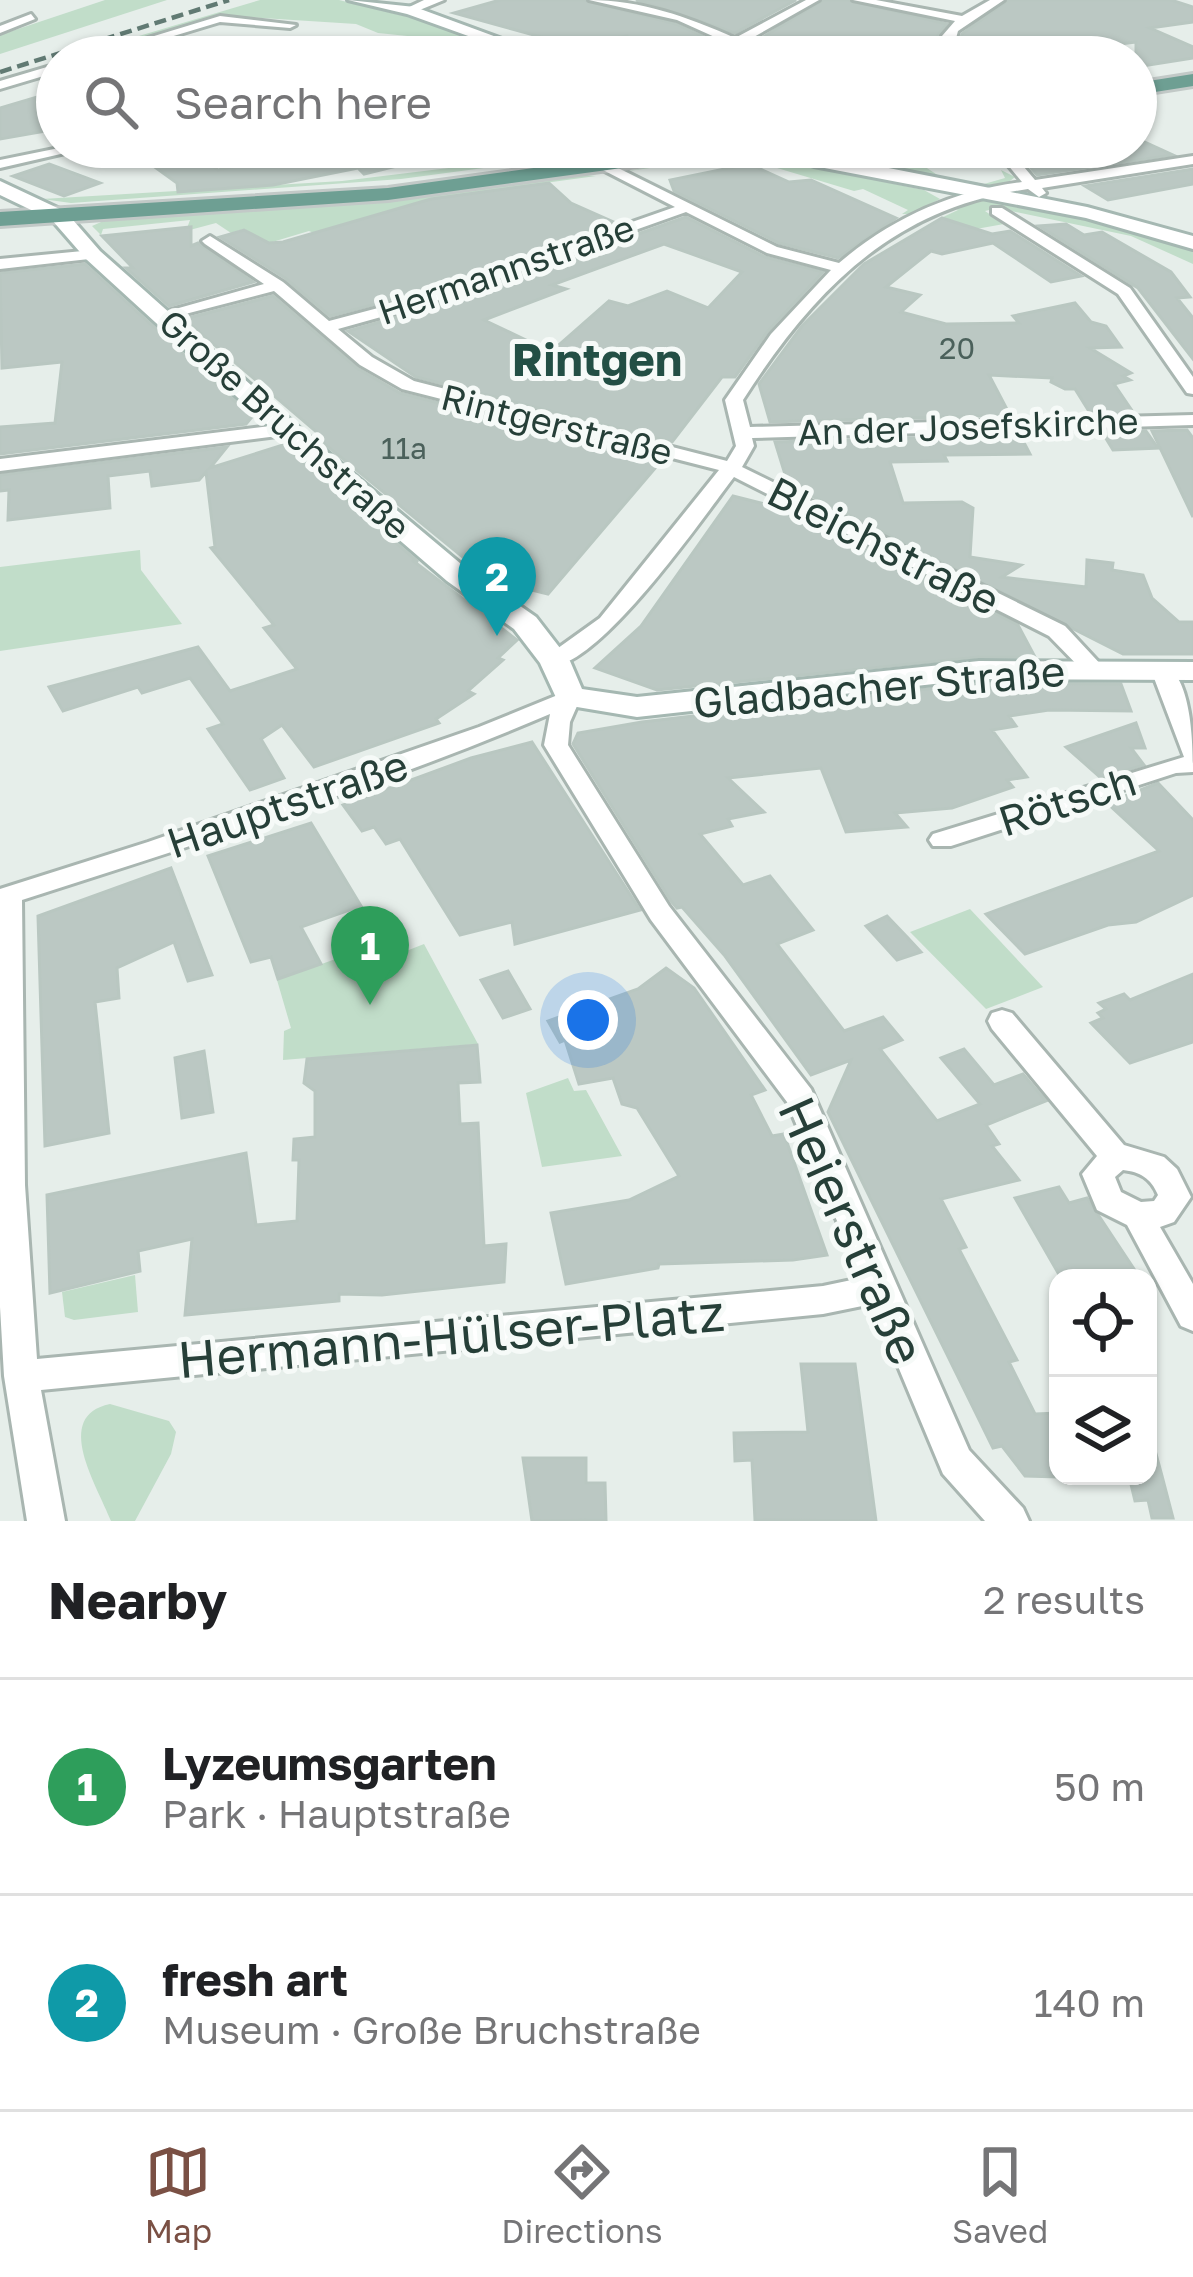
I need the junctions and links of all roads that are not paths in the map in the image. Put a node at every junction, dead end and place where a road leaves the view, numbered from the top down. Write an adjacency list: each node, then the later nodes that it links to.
1 (356, 0): 7 (main road)
2 (437, 0): 7 (street)
3 (593, 0): 14 (street)
4 (814, 0): 15 (street)
5 (858, 0): 9 (street)
6 (999, 0): 9 (street)
7 (410, 10): 13 (main road)
8 (31, 17): 11 (street)
9 (962, 19): 16 (street)
10 (290, 25): 12 (street)
11 (0, 30)
12 (162, 36)
13 (484, 36)
14 (723, 36)
15 (747, 36)
16 (947, 36)
17 (1193, 70): 19 (main road)
18 (36, 75): 22 (street)
19 (1157, 76)
20 (1193, 80): 21 (main road)
21 (1157, 85)
22 (0, 86)
23 (36, 157): 25 (street)
24 (1193, 160): 26 (street)
25 (0, 164)
26 (1157, 166)
27 (496, 168): 38 (main road)
28 (590, 168): 38 (main road)
29 (610, 168): 37 (street)
30 (859, 168): 34 (main road)
31 (1018, 168): 33 (street)
32 (1142, 168): 33 (street)
33 (1033, 185): 34 (street); 36 (street)
34 (977, 193): 36 (main road); 45 (street)
35 (1, 196): 38 (main road)
36 (1046, 206): 42 (main road)
37 (685, 208): 45 (street); 48 (street, Hermannstraße)
38 (52, 211): 40 (main road); 43 (main road, Große Bruchstraße)
39 (998, 211): 49 (street)
40 (0, 219)
41 (210, 242): 46 (street, Rintgerstraße)
42 (1193, 243)
43 (93, 255): 44 (street); 47 (main road, Große Bruchstraße)
44 (0, 264)
45 (841, 268): 52 (street)
46 (277, 284): 47 (street); 48 (street, Rintgerstraße)
47 (162, 315): 51 (main road, Große Bruchstraße)
48 (326, 327): 54 (street, Rintgerstraße)
49 (1193, 389)
50 (1193, 420): 52 (street, An der Josefskirche)
51 (287, 430): 53 (street); 55 (main road, Große Bruchstraße)
52 (743, 433): 54 (street)
53 (0, 465)
54 (728, 467): 55 (street); 56 (street, Bleichstraße)
55 (555, 661): 58 (main road, Große Bruchstraße)
56 (1094, 669): 57 (main road, Gladbacher Straße); 58 (main road, Gladbacher Straße)
57 (1177, 670): 59 (street)
58 (570, 697): 62 (street, Hauptstraße); 67 (street, Heierstraße)
59 (1193, 753)
60 (1193, 764): 61 (street, Rötsch)
61 (943, 839)
62 (4, 897): 64 (street)
63 (1001, 1021): 65 (street)
64 (5, 1106): 69 (street)
65 (1116, 1157): 66 (street); 66 (street)
66 (1138, 1216): 68 (street)
67 (879, 1288): 69 (street, Hermann-Hülser-Platz); 71 (street, Heierstraße)
68 (1193, 1316)
69 (21, 1376): 70 (street)
70 (46, 1521)
71 (1010, 1521)

